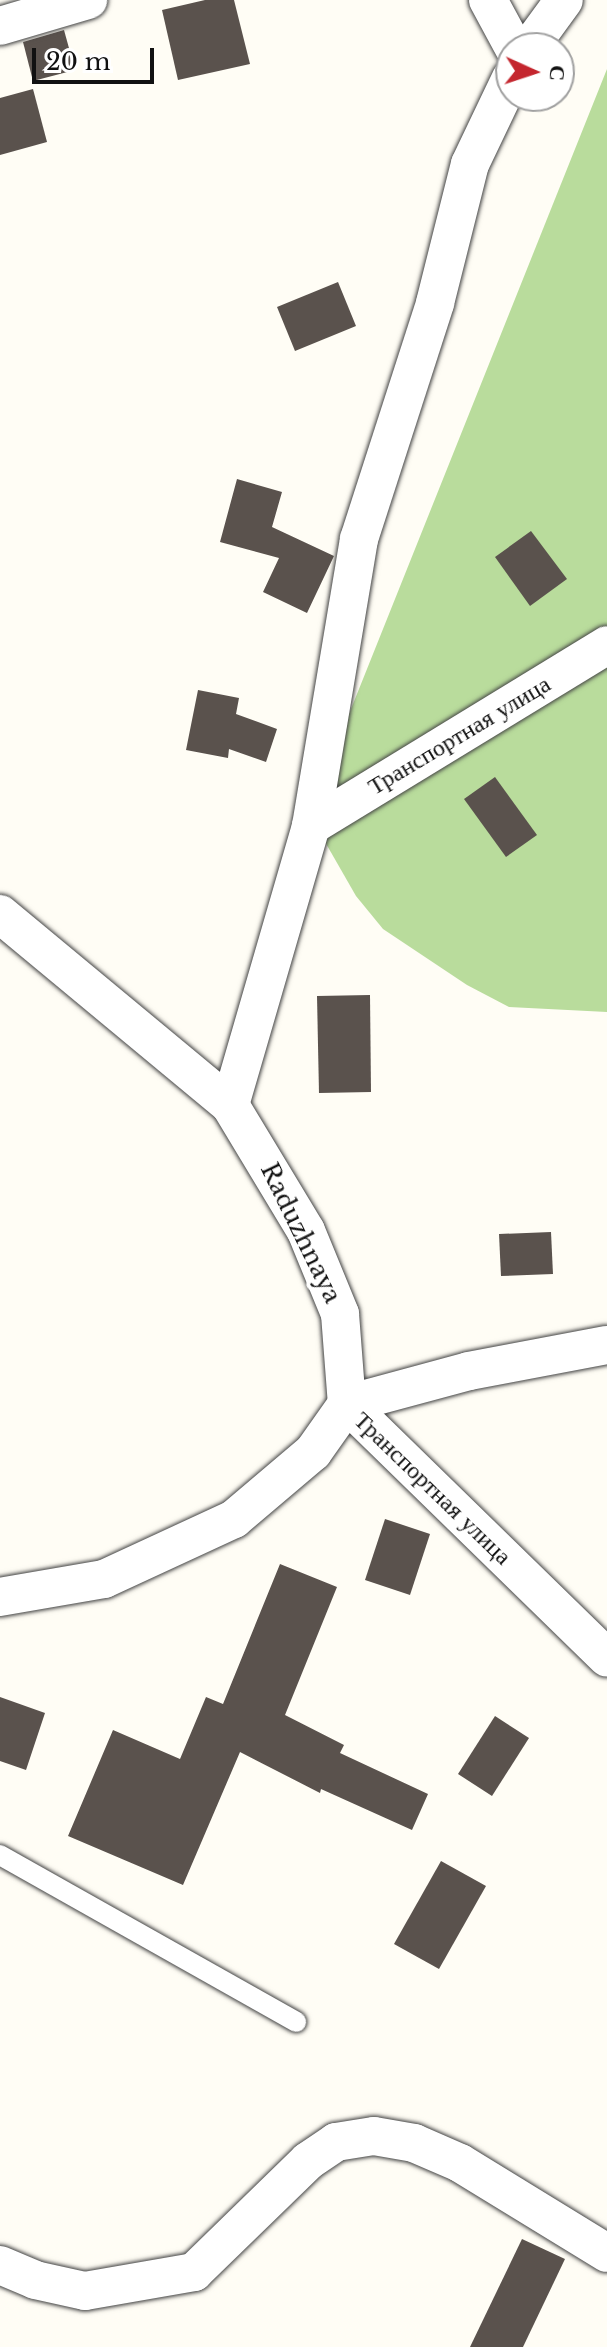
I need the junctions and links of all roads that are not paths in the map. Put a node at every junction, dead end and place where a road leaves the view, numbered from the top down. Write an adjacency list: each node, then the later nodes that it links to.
1 (88, 0): 4 (street)
2 (488, 0): 5 (street)
3 (564, 0): 6 (street)
4 (0, 26)
5 (505, 32)
6 (541, 32)
7 (495, 112): 9 (street)
8 (607, 645): 9 (street, Транспортная улица)
9 (311, 826): 11 (street)
10 (0, 914): 11 (street, Raduzhnaya)
11 (230, 1105): 13 (street, Raduzhnaya)
12 (607, 1345): 13 (street, Транспортная улица)
13 (347, 1404): 14 (street); 15 (street, Транспортная улица)
14 (0, 1597)
15 (607, 1658)
16 (0, 1855): 17 (lane)
17 (296, 2022)
18 (607, 2253): 19 (street)
19 (0, 2265)

